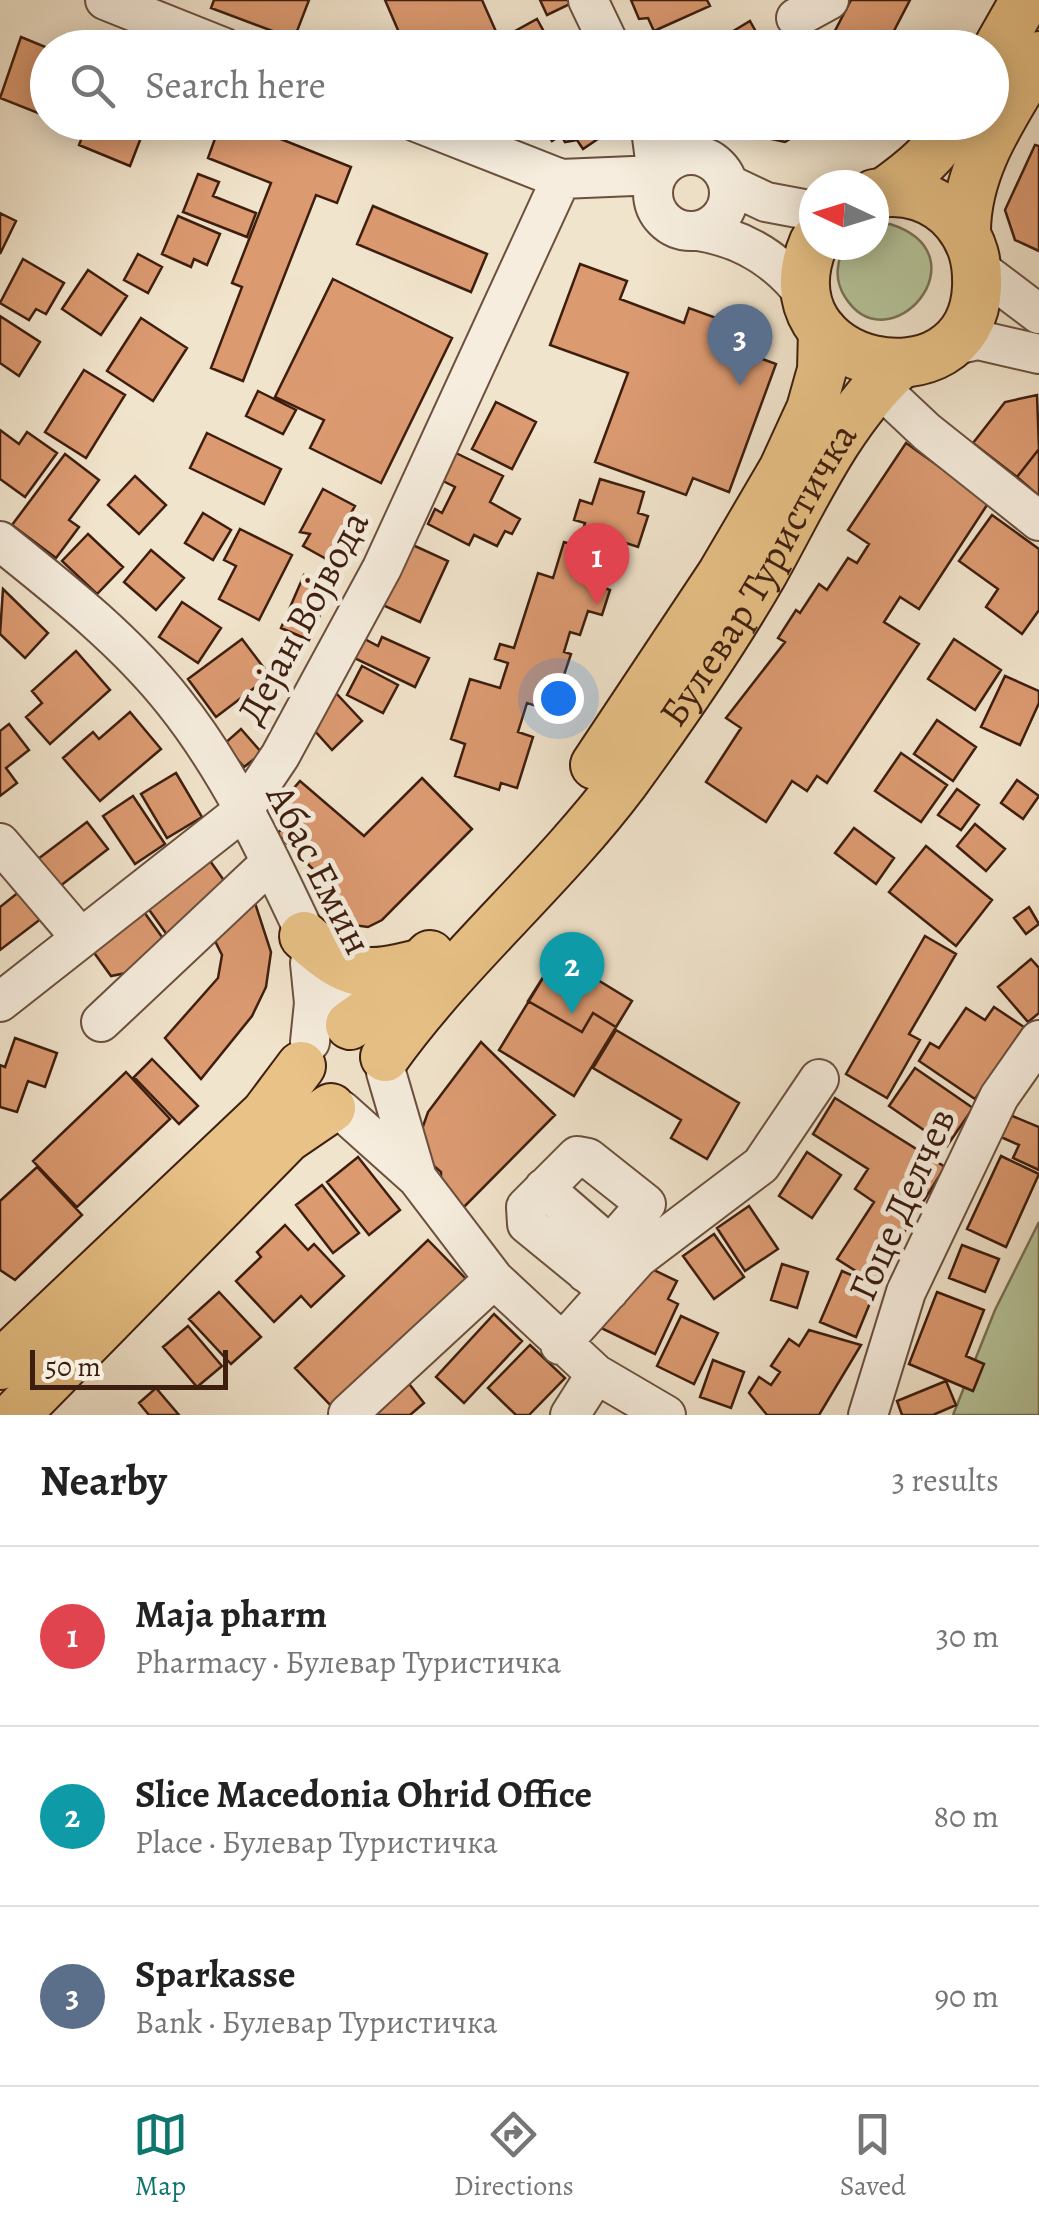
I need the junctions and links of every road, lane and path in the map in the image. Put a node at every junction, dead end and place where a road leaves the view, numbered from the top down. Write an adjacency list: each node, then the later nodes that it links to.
1 (105, 0): 4 (street)
2 (588, 0): 5 (street)
3 (1025, 0): 6 (main road)
4 (180, 30)
5 (602, 30)
6 (1008, 30)
7 (1039, 56): 8 (main road)
8 (1009, 109)
9 (462, 140): 17 (street)
10 (633, 140): 16 (street)
11 (651, 140): 19 (street)
12 (682, 140): 15 (street)
13 (944, 140): 20 (main road)
14 (992, 140): 24 (main road)
15 (698, 156): 18 (street); 19 (street)
16 (603, 176): 17 (street); 19 (street)
17 (561, 179): 33 (street, Дејан Војвода)
18 (728, 184): 22 (street); 23 (street)
19 (655, 187): 23 (street)
20 (889, 187)
21 (889, 195): 24 (main road)
22 (799, 208)
23 (698, 231): 26 (street)
24 (972, 250): 27 (street); 28 (main road)
25 (809, 260): 26 (main road, Булевар Туристичка)
26 (815, 314): 30 (main road); 38 (main road, Булевар Туристичка)
27 (1039, 314)
28 (946, 346): 29 (street); 30 (main road)
29 (1039, 354)
30 (888, 375): 31 (street); 43 (main road, Булевар Туристичка)
31 (1039, 521)
32 (0, 540): 33 (street, Абас Емин)
33 (243, 811): 35 (street, Абас Емин); 37 (street, Дејан Војвода)
34 (0, 843): 37 (street)
35 (269, 864): 36 (street, Абас Емин); 40 (street)
36 (304, 936): 38 (main road); 42 (street, Абас Емин)
37 (81, 938): 39 (street, Дејан Војвода)
38 (424, 963): 42 (main road, Булевар Туристичка)
39 (0, 1000)
40 (101, 1022)
41 (1039, 1040): 56 (street, Гоце Делчев)
42 (320, 1044): 43 (main road); 45 (main road); 50 (main road, Булевар Туристичка)
43 (386, 1064): 45 (main road); 46 (street)
44 (819, 1079): 47 (street)
45 (336, 1109): 46 (street); 53 (main road)
46 (417, 1178): 48 (street)
47 (602, 1270): 47 (street); 49 (street)
48 (494, 1279): 49 (street); 52 (street)
49 (560, 1345): 51 (street)
50 (0, 1365)
51 (596, 1374): 54 (street); 55 (street)
52 (348, 1414)
53 (14, 1415)
54 (570, 1415)
55 (666, 1415)
56 (868, 1415)

